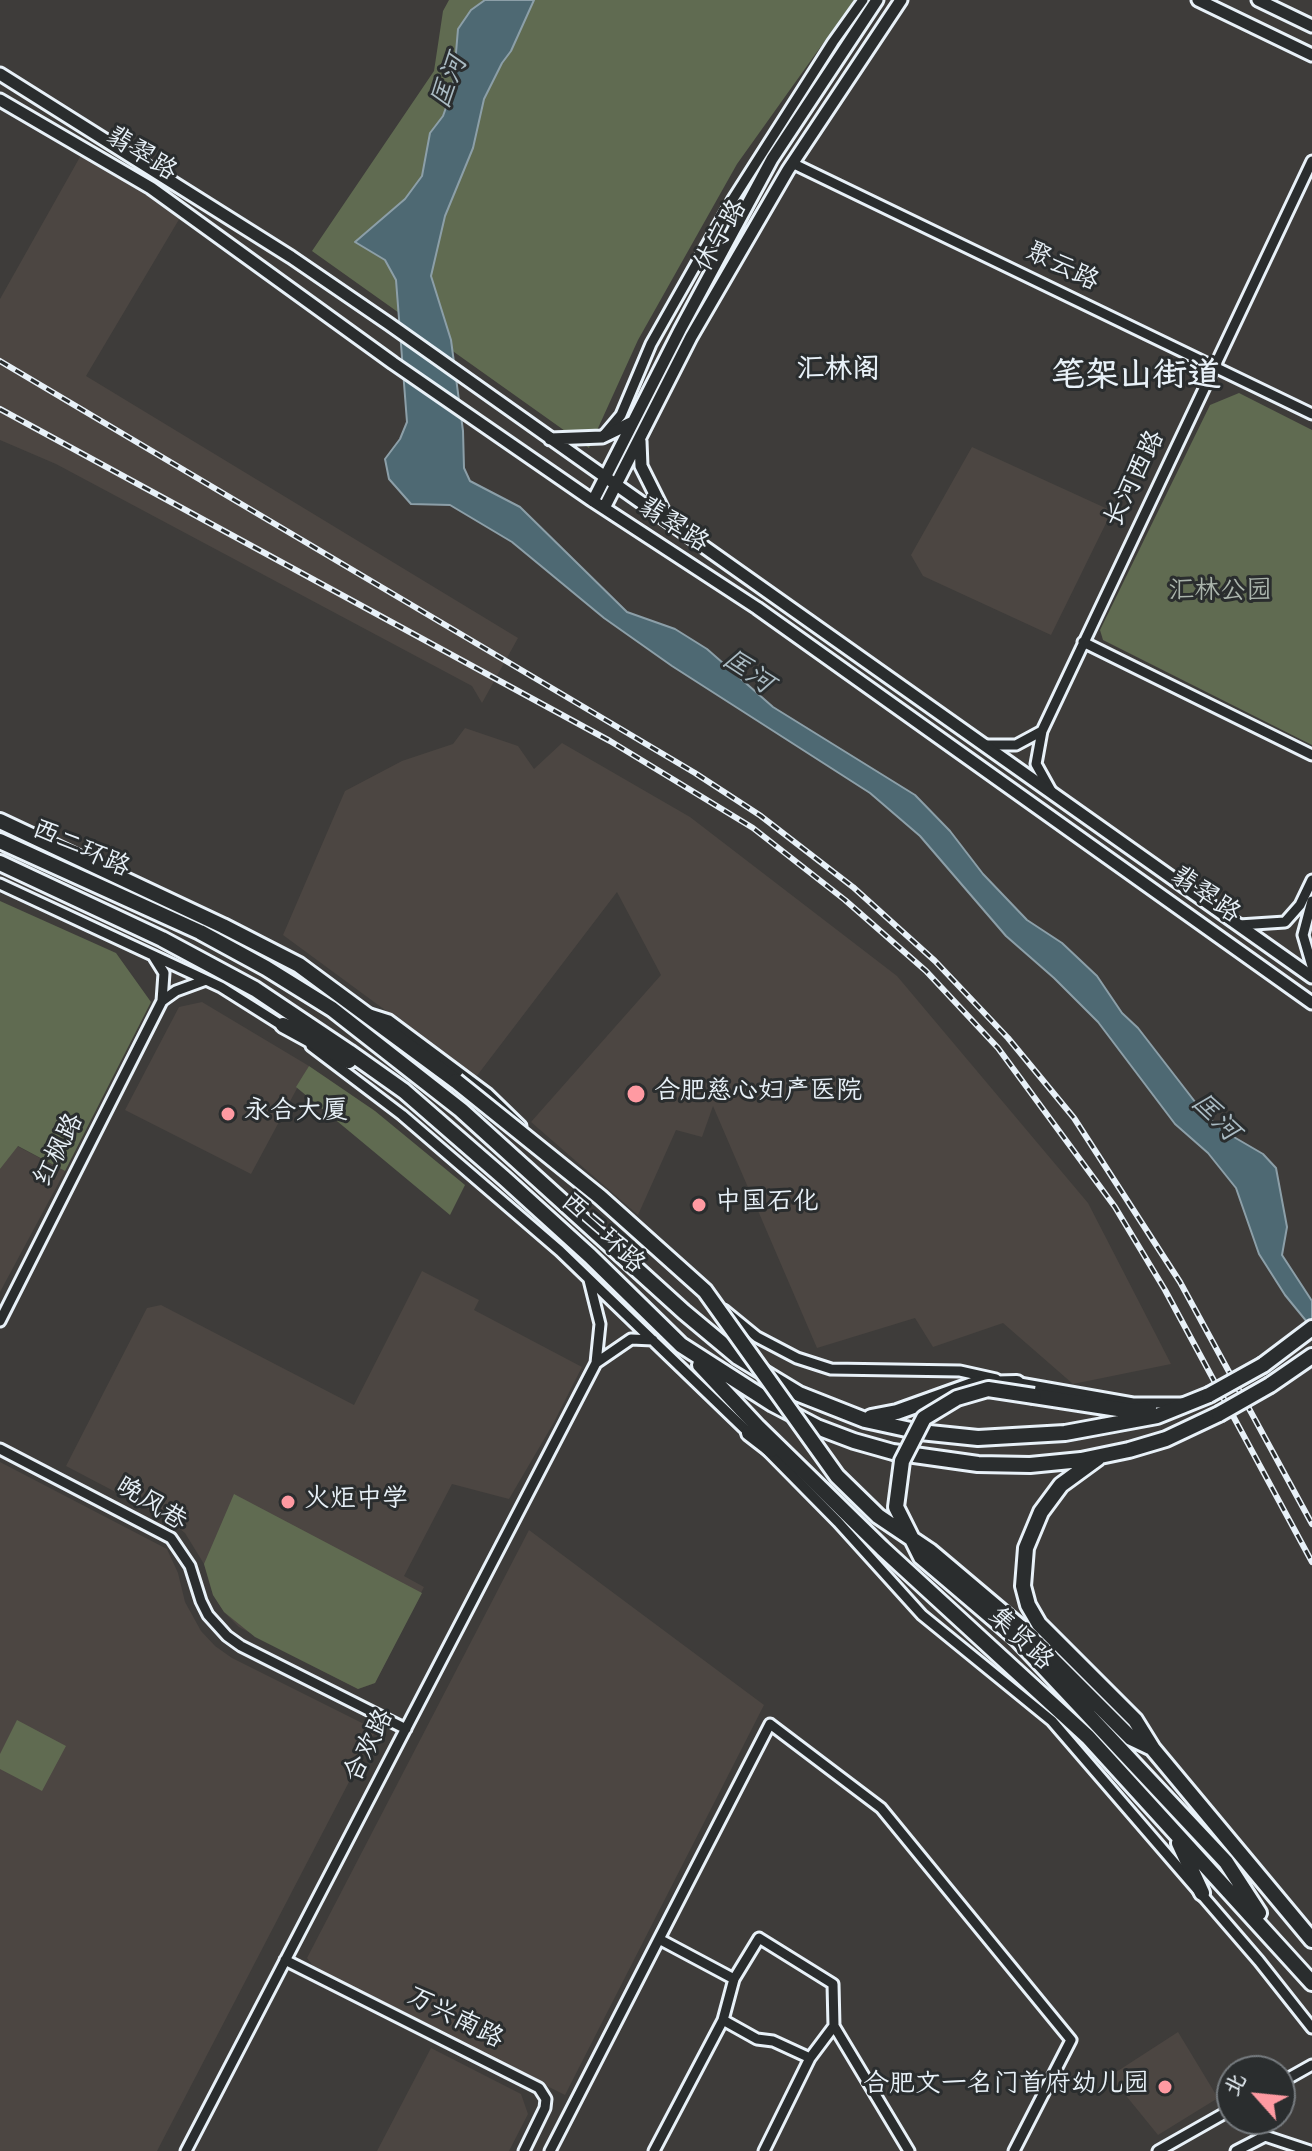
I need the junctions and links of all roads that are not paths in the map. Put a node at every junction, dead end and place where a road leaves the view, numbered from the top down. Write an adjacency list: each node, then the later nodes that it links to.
1 (863, 0): 15 (street)
2 (877, 0): 14 (main road, 休宁路)
3 (901, 0): 11 (main road, 休宁路)
4 (1198, 0): 7 (main road)
5 (1258, 0): 6 (main road)
6 (1310, 24)
7 (1310, 55)
8 (0, 74): 16 (main road, 翡翠路)
9 (0, 100): 20 (main road, 翡翠路)
10 (1312, 161): 12 (street, 长河西路)
11 (792, 163): 12 (street, 聚云路); 17 (main road, 休宁路)
12 (1215, 368): 13 (street, 聚云路); 23 (street, 长河西路)
13 (1312, 414)
14 (634, 422): 15 (main road); 18 (main road, 休宁路)
15 (602, 437): 16 (main road)
16 (550, 439): 18 (main road, 翡翠路)
17 (640, 439): 19 (main road, 休宁路); 22 (main road)
18 (606, 478): 19 (main road, 翡翠路); 20 (main road, 休宁路)
19 (617, 486): 21 (main road, 休宁路); 22 (main road, 翡翠路)
20 (593, 501): 21 (main road, 翡翠路)
21 (604, 508): 40 (main road, 翡翠路)
22 (671, 525): 25 (main road, 翡翠路)
23 (1083, 642): 24 (street, 长河西路); 26 (street)
24 (1042, 731): 25 (street); 27 (street)
25 (983, 745): 27 (main road, 翡翠路)
26 (1312, 755)
27 (1052, 794): 34 (main road, 翡翠路)
28 (0, 821): 42 (highway, 西二环路)
29 (0, 841): 41 (highway, 西二环路)
30 (0, 863): 45 (highway, 西二环路)
31 (1312, 880): 34 (street)
32 (0, 884): 35 (street)
33 (1312, 901): 36 (street)
34 (1239, 925): 37 (main road, 翡翠路)
35 (152, 954): 38 (street); 39 (street)
36 (1312, 966)
37 (1312, 977)
38 (206, 980): 39 (street); 43 (street)
39 (162, 1001): 47 (street, 红枫路)
40 (1312, 1003)
41 (334, 1010): 44 (highway); 55 (highway, 西二环路)
42 (366, 1012): 44 (highway, 西二环路); 53 (street)
43 (283, 1025): 45 (highway); 46 (street)
44 (456, 1081): 60 (highway, bridge)
45 (404, 1091): 50 (highway, 西二环路)
46 (589, 1280): 49 (street); 52 (street)
47 (0, 1321)
48 (1309, 1330): 54 (highway, 西二环路, bridge)
49 (653, 1340): 52 (street); 56 (street)
50 (681, 1345): 58 (highway, 西二环路); 59 (highway, 集贤路)
51 (1312, 1356): 58 (highway, 西二环路, bridge)
52 (596, 1363): 61 (street, 合欢路)
53 (1017, 1383): 54 (street); 55 (highway)
54 (1189, 1403): 55 (highway, 西二环路); 60 (highway, bridge)
55 (856, 1416)
56 (749, 1433): 59 (highway); 64 (street)
57 (0, 1449): 61 (street, 晚风巷)
58 (1102, 1456): 62 (highway)
59 (824, 1491): 63 (highway, 集贤路)
60 (1018, 1633): 62 (highway); 67 (highway)
61 (406, 1729): 68 (street, 合欢路)
62 (1153, 1749): 66 (highway)
63 (1172, 1828): 64 (highway); 67 (highway, 集贤路)
64 (1202, 1893): 73 (street)
65 (659, 1939): 69 (street); 79 (street); 82 (street)
66 (1312, 1940)
67 (1284, 1951): 70 (highway, 集贤路)
68 (285, 1960): 77 (street, 合欢路); 78 (street, 万兴南路)
69 (734, 1979): 71 (street); 72 (street)
70 (1312, 1983)
71 (723, 2020): 74 (street); 80 (street)
72 (834, 2026): 74 (street); 76 (street)
73 (1312, 2028)
74 (810, 2058): 81 (street)
75 (1216, 2118): 83 (street)
76 (907, 2150)
77 (186, 2151)
78 (524, 2151)
79 (550, 2151)
80 (654, 2151)
81 (764, 2151)
82 (1014, 2151)
83 (1158, 2151)
84 (1236, 2151): 85 (street)
85 (1310, 2151)

